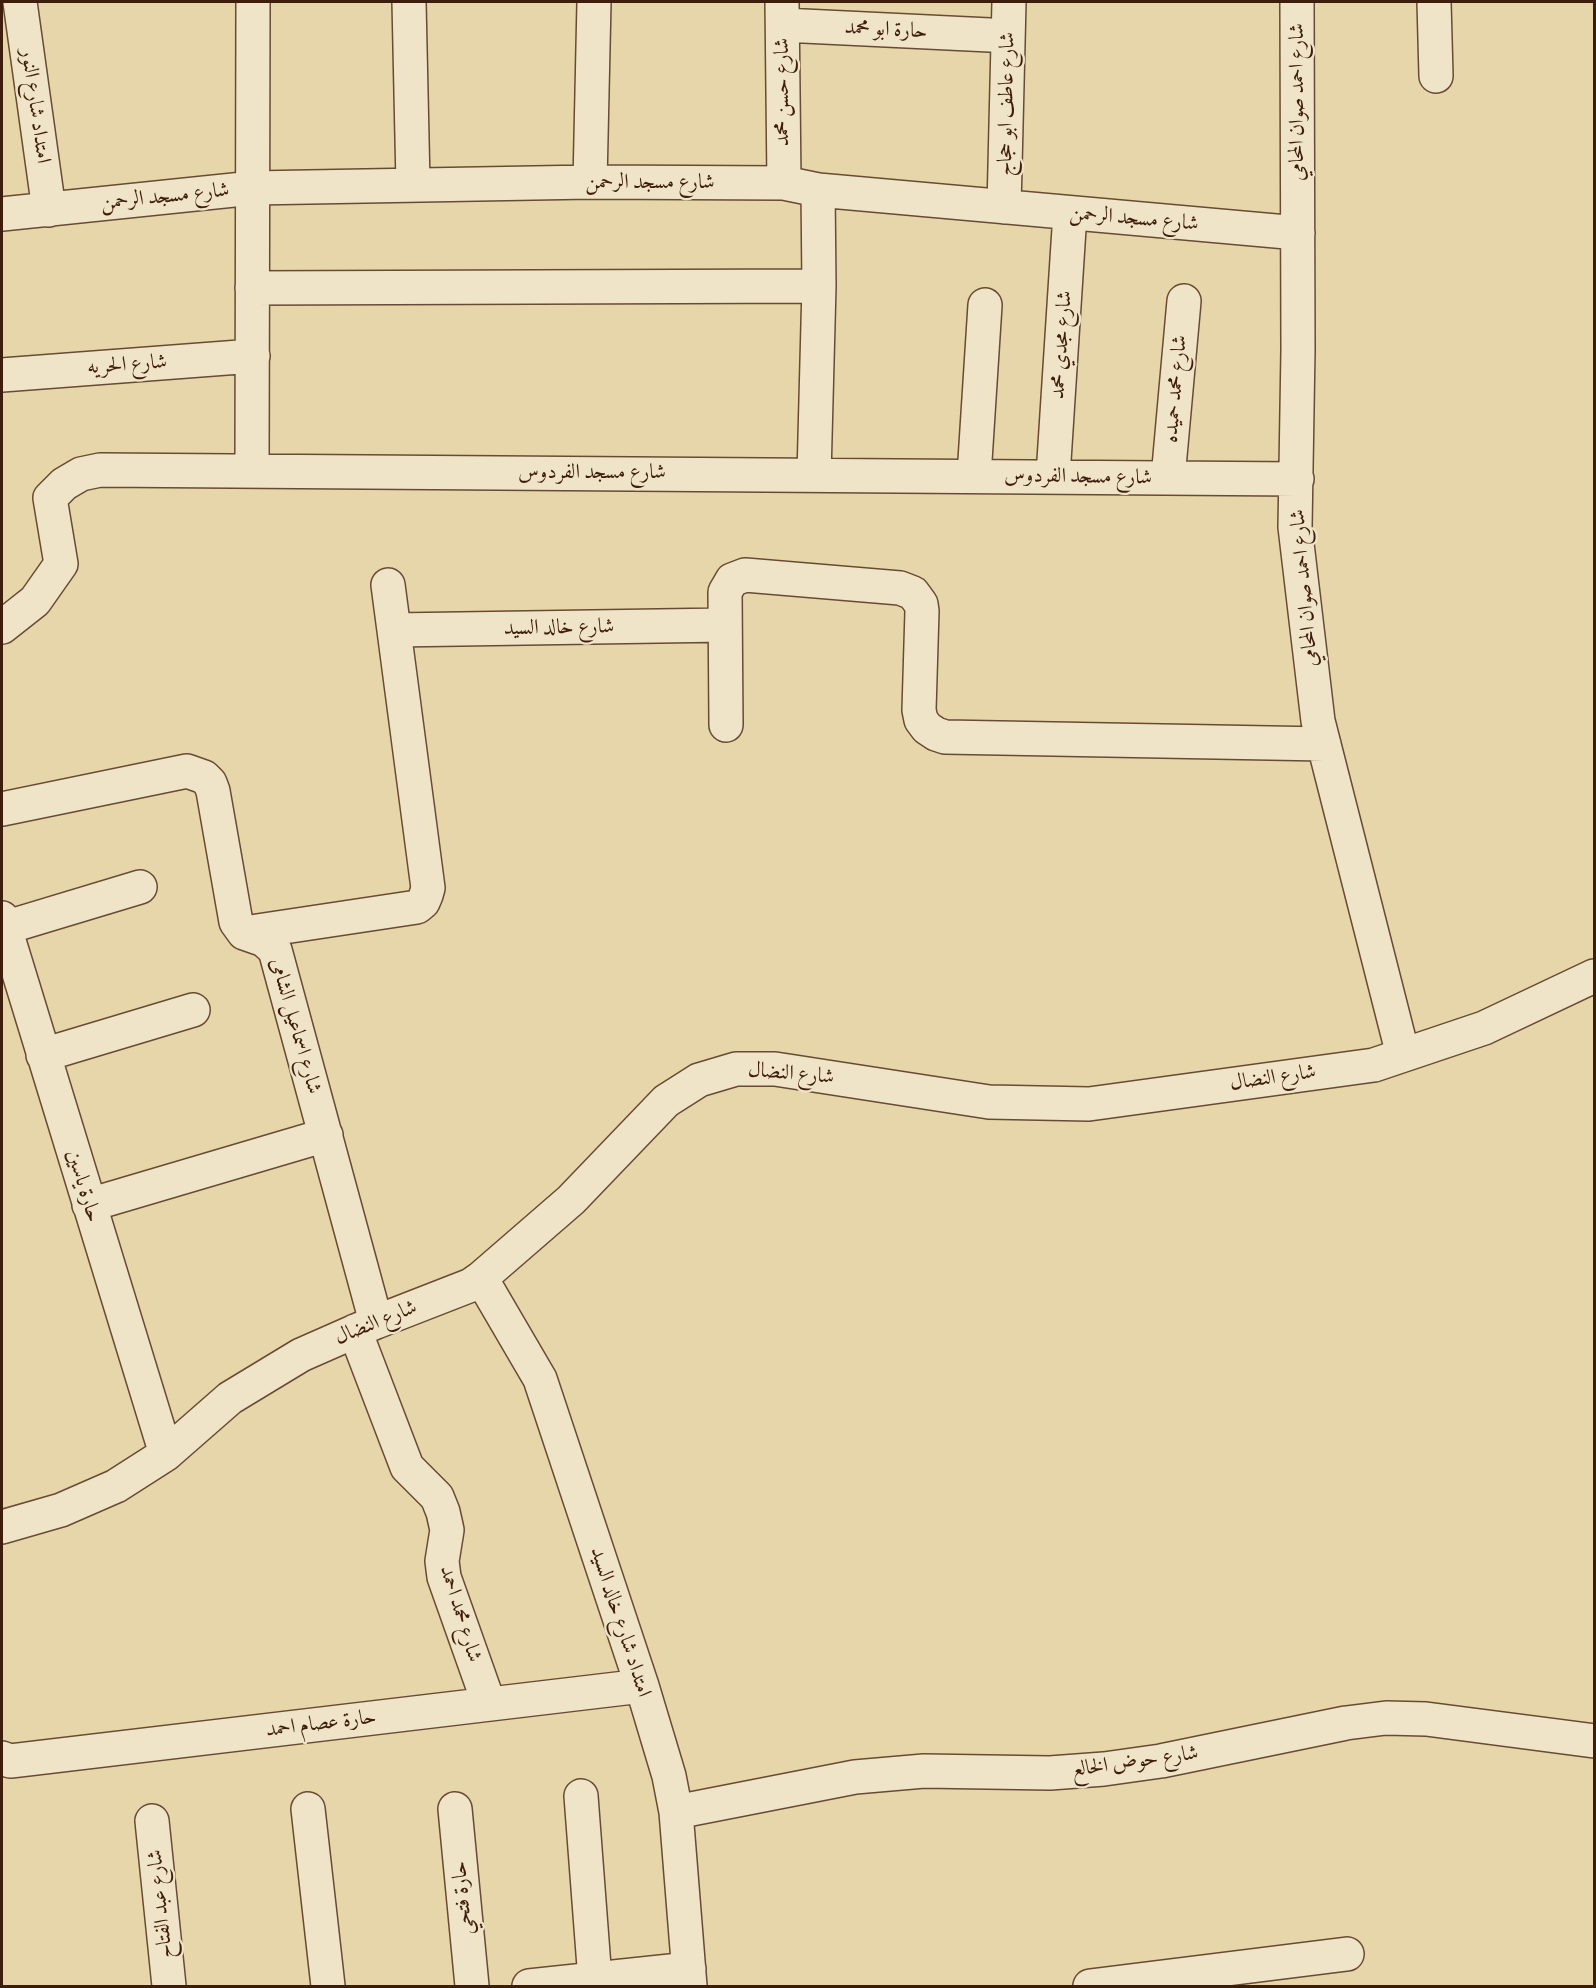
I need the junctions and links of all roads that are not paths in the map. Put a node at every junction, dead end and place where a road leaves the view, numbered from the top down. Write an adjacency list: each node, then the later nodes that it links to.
1 (20, 2): 17 (street, امتداد شارع النور)
2 (253, 2): 14 (street)
3 (409, 2): 13 (street)
4 (594, 2): 11 (street)
5 (1009, 2): 16 (street, شارع عاطف ابو حجاج)
6 (1298, 2): 20 (street, شارع احمد صوان المحامي)
7 (1434, 2): 10 (street)
8 (782, 13): 9 (street, حارة ابو محمد); 12 (street, شارع حسن محمد)
9 (990, 35)
10 (1436, 76)
11 (590, 182): 12 (street, شارع مسجد الرحمن); 13 (street, شارع مسجد الرحمن)
12 (784, 183): 15 (street, شارع مسجد الرحمن)
13 (413, 184): 14 (street, شارع مسجد الرحمن)
14 (253, 188): 17 (street, شارع مسجد الرحمن); 22 (street)
15 (818, 190): 16 (street, شارع مسجد الرحمن); 21 (street)
16 (1004, 207): 18 (street, شارع مسجد الرحمن)
17 (49, 210): 19 (street, شارع مسجد الرحمن)
18 (1070, 213): 20 (street, شارع مسجد الرحمن); 30 (street, شارع مجدي محمد)
19 (2, 214)
20 (1298, 233): 32 (street, شارع احمد صوان المحامي)
21 (819, 286): 22 (street); 28 (street)
22 (252, 288): 25 (street)
23 (1184, 301): 31 (street, شارع محمد حميده)
24 (985, 305): 29 (street)
25 (253, 356): 26 (street, شارع الحريه); 27 (street)
26 (2, 375)
27 (252, 470): 28 (street, شارع مسجد الفردوس); 35 (street, شارع مسجد الفردوس)
28 (814, 475): 29 (street, شارع مسجد الفردوس)
29 (974, 476): 30 (street, شارع مسجد الفردوس)
30 (1053, 476): 31 (street, شارع مسجد الفردوس)
31 (1168, 478): 32 (street, شارع مسجد الفردوس)
32 (1297, 478): 38 (street, شارع احمد صوان المحامي)
33 (388, 585): 36 (street)
34 (725, 625): 36 (street, شارع خالد السيد); 37 (street); 38 (street)
35 (2, 627)
36 (394, 630): 42 (street)
37 (726, 725)
38 (1324, 744): 46 (street, شارع احمد صوان المحامي)
39 (2, 809): 42 (street)
40 (140, 887): 41 (street)
41 (3, 923): 45 (street, حارة ياسين)
42 (244, 933): 47 (street, شارع اسماعيل الشامى)
43 (1594, 976): 46 (street, شارع النضال)
44 (193, 1010): 45 (street)
45 (43, 1055): 48 (street, حارة ياسين)
46 (1403, 1055): 49 (street, شارع النضال)
47 (326, 1135): 48 (street); 50 (street, شارع اسماعيل الشامى)
48 (89, 1205): 51 (street, حارة ياسين)
49 (482, 1278): 50 (street, شارع النضال); 53 (street, امتداد شارع خالد السيد)
50 (365, 1326): 51 (street, شارع النضال); 54 (street, شارع محمد احمد)
51 (166, 1454): 52 (street, شارع النضال)
52 (2, 1522)
53 (642, 1686): 54 (street, حارة عصام احمد); 60 (street, امتداد شارع خالد السيد)
54 (489, 1704): 56 (street, حارة عصام احمد)
55 (1594, 1742): 60 (street, شارع حوض الخالع)
56 (2, 1758)
57 (581, 1796): 64 (street)
58 (308, 1809): 66 (street)
59 (455, 1809): 67 (street, حارة فتحي)
60 (676, 1812): 63 (street, امتداد شارع خالد السيد)
61 (152, 1821): 65 (street, شارع عبد الفتاح)
62 (1347, 1954): 69 (street)
63 (689, 1978): 64 (street)
64 (595, 1980): 68 (street)
65 (170, 1986)
66 (328, 1986)
67 (472, 1986)
68 (539, 1986)
69 (1090, 1986)

